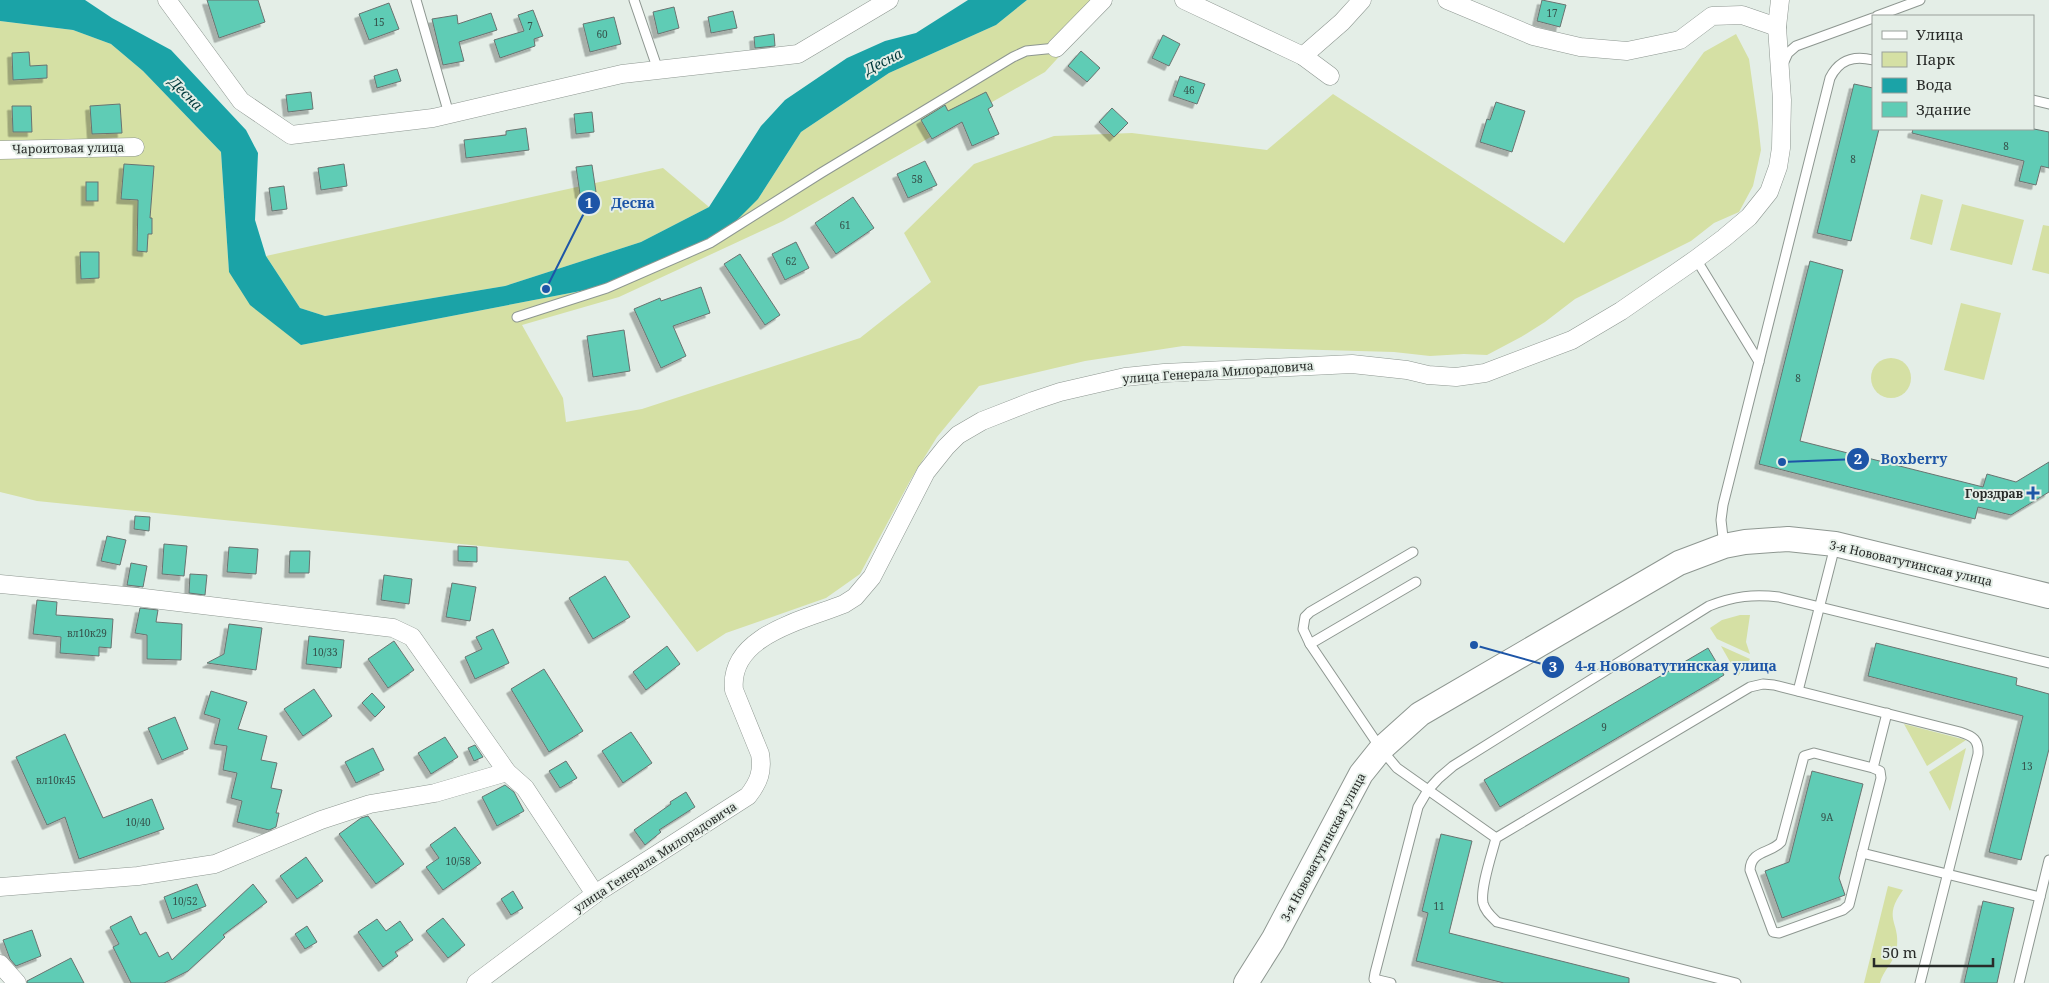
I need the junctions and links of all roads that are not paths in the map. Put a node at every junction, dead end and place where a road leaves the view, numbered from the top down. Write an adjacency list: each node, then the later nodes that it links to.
1 (167, 0): 22 (street)
2 (416, 0): 22 (lane)
3 (634, 0): 17 (lane)
4 (889, 0): 17 (street)
5 (1103, 0): 14 (street)
6 (1184, 0): 15 (street)
7 (1362, 0): 15 (street)
8 (1447, 0): 13 (street)
9 (1780, 0): 13 (street, улица Генерала Милорадовича)
10 (1920, 0): 11 (lane)
11 (1880, 15)
12 (1872, 18): 19 (lane)
13 (1777, 27): 19 (street, улица Генерала Милорадовича)
14 (1056, 48): 26 (lane)
15 (1303, 56): 18 (street)
16 (1872, 60): 27 (lane)
17 (658, 70): 22 (street)
18 (1330, 76)
19 (1780, 78): 25 (street, улица Генерала Милорадовича)
20 (2034, 100): 21 (lane)
21 (2049, 104)
22 (450, 114)
23 (135, 146): 24 (street, Чароитовая улица)
24 (0, 150)
25 (1696, 259): 27 (lane); 48 (street, улица Генерала Милорадовича)
26 (517, 317)
27 (1759, 362): 29 (lane)
28 (1835, 544): 29 (street, 3-я Нововатутинская улица); 33 (street, 3-я Нововатутинская улица); 34 (lane)
29 (1724, 546): 39 (street, 3-я Нововатутинская улица)
30 (1413, 552): 35 (lane)
31 (1416, 582): 35 (lane)
32 (0, 584): 41 (street)
33 (2049, 596)
34 (1820, 606): 36 (lane); 37 (lane); 42 (lane)
35 (1310, 644): 39 (lane)
36 (2049, 663)
37 (1798, 691): 38 (lane); 43 (lane)
38 (1887, 713): 40 (lane); 46 (lane)
39 (1381, 749): 42 (lane); 54 (street, 3-я Нововатутинская улица)
40 (1873, 768): 44 (lane); 44 (lane)
41 (507, 772): 47 (street); 48 (street)
42 (1428, 790): 43 (lane); 51 (lane)
43 (1496, 838): 56 (lane)
44 (1862, 852): 46 (lane)
45 (2049, 860): 49 (lane)
46 (1948, 874): 49 (lane); 57 (lane)
47 (0, 887)
48 (595, 894): 53 (street, улица Генерала Милорадовича)
49 (2040, 897): 58 (lane)
50 (0, 964): 52 (street)
51 (1373, 981): 55 (lane)
52 (18, 983)
53 (476, 983)
54 (1246, 983)
55 (1391, 983)
56 (1736, 983)
57 (1920, 983)
58 (2019, 983)

